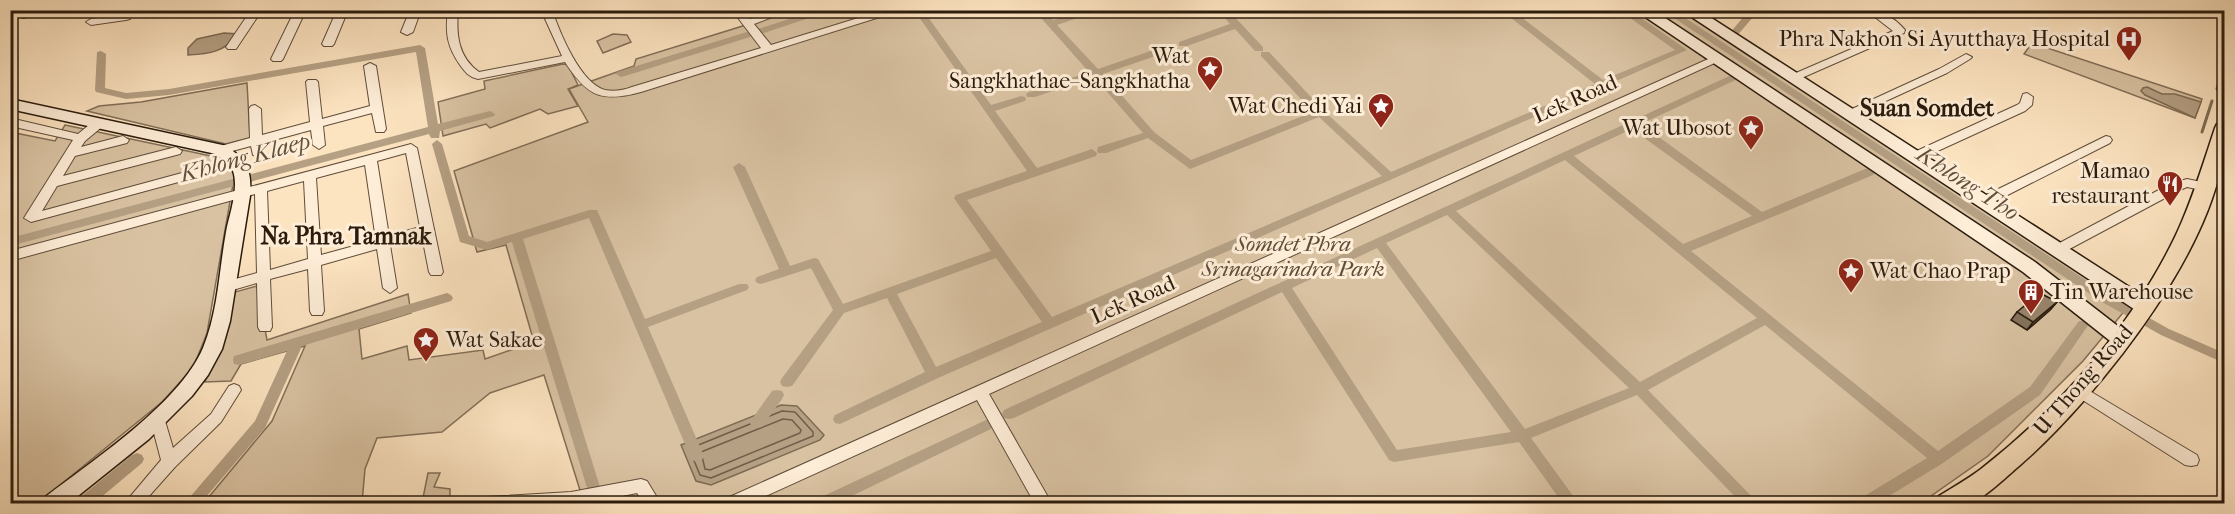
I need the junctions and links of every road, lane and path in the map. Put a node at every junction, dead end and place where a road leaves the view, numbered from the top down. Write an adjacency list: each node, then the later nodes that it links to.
1 (131, 10): 14 (street)
2 (257, 10): 18 (street)
3 (301, 10): 22 (street)
4 (343, 10): 17 (street)
5 (416, 10): 16 (street)
6 (453, 10): 21 (street)
7 (546, 10): 21 (street)
8 (737, 10): 15 (street)
9 (786, 10): 15 (street)
10 (897, 10): 19 (street)
11 (1642, 10): 23 (street)
12 (1688, 10): 25 (street)
13 (1871, 10): 25 (street)
14 (91, 22)
15 (747, 23): 19 (street)
16 (407, 32)
17 (328, 44)
18 (232, 47)
19 (769, 50): 21 (street)
20 (1966, 57): 31 (street)
21 (569, 58)
22 (277, 59)
23 (1715, 59): 64 (street); 68 (street, Lek Road)
24 (370, 66): 29 (street)
25 (1792, 78): 31 (street)
26 (312, 82): 34 (street)
27 (2027, 97): 45 (street)
28 (10, 104): 33 (street)
29 (377, 108): 34 (street); 36 (street)
30 (255, 109): 41 (street)
31 (1847, 114): 45 (street)
32 (10, 122): 37 (street)
33 (99, 123): 37 (street); 42 (street)
34 (316, 125): 40 (street); 41 (street)
35 (2224, 128): 51 (main road, U Thong Road)
36 (380, 129)
37 (80, 138): 44 (street)
38 (123, 140): 44 (street)
39 (2106, 140): 53 (street)
40 (319, 145)
41 (257, 147): 42 (street)
42 (221, 150): 50 (street)
43 (176, 151): 49 (street)
44 (71, 153): 49 (street)
45 (1914, 157): 53 (street)
46 (370, 159): 48 (street); 54 (street); 55 (street)
47 (204, 171): 49 (street)
48 (310, 176): 52 (street); 58 (street)
49 (53, 183)
50 (241, 185): 52 (street); 57 (street); 61 (street)
51 (2206, 187): 56 (street); 64 (main road, U Thong Road)
52 (261, 189): 60 (street)
53 (1983, 201): 56 (street)
54 (427, 230): 55 (street); 59 (street)
55 (383, 243): 58 (street); 62 (street)
56 (2057, 250): 64 (street)
57 (10, 256)
58 (315, 262): 60 (street); 63 (street)
59 (436, 272)
60 (264, 277): 61 (street); 65 (street)
61 (226, 287): 69 (street)
62 (390, 288)
63 (317, 311)
64 (2134, 320): 67 (main road, U Thong Road)
65 (265, 327)
66 (234, 390): 71 (street)
67 (2078, 390): 70 (street); 78 (main road, U Thong Road)
68 (980, 392): 76 (street, Lek Road); 77 (street)
69 (158, 418): 71 (street); 72 (street)
70 (2191, 460)
71 (169, 462): 73 (street)
72 (52, 504)
73 (132, 504)
74 (487, 504): 75 (street)
75 (653, 504)
76 (731, 504)
77 (1044, 504)
78 (1948, 504)

